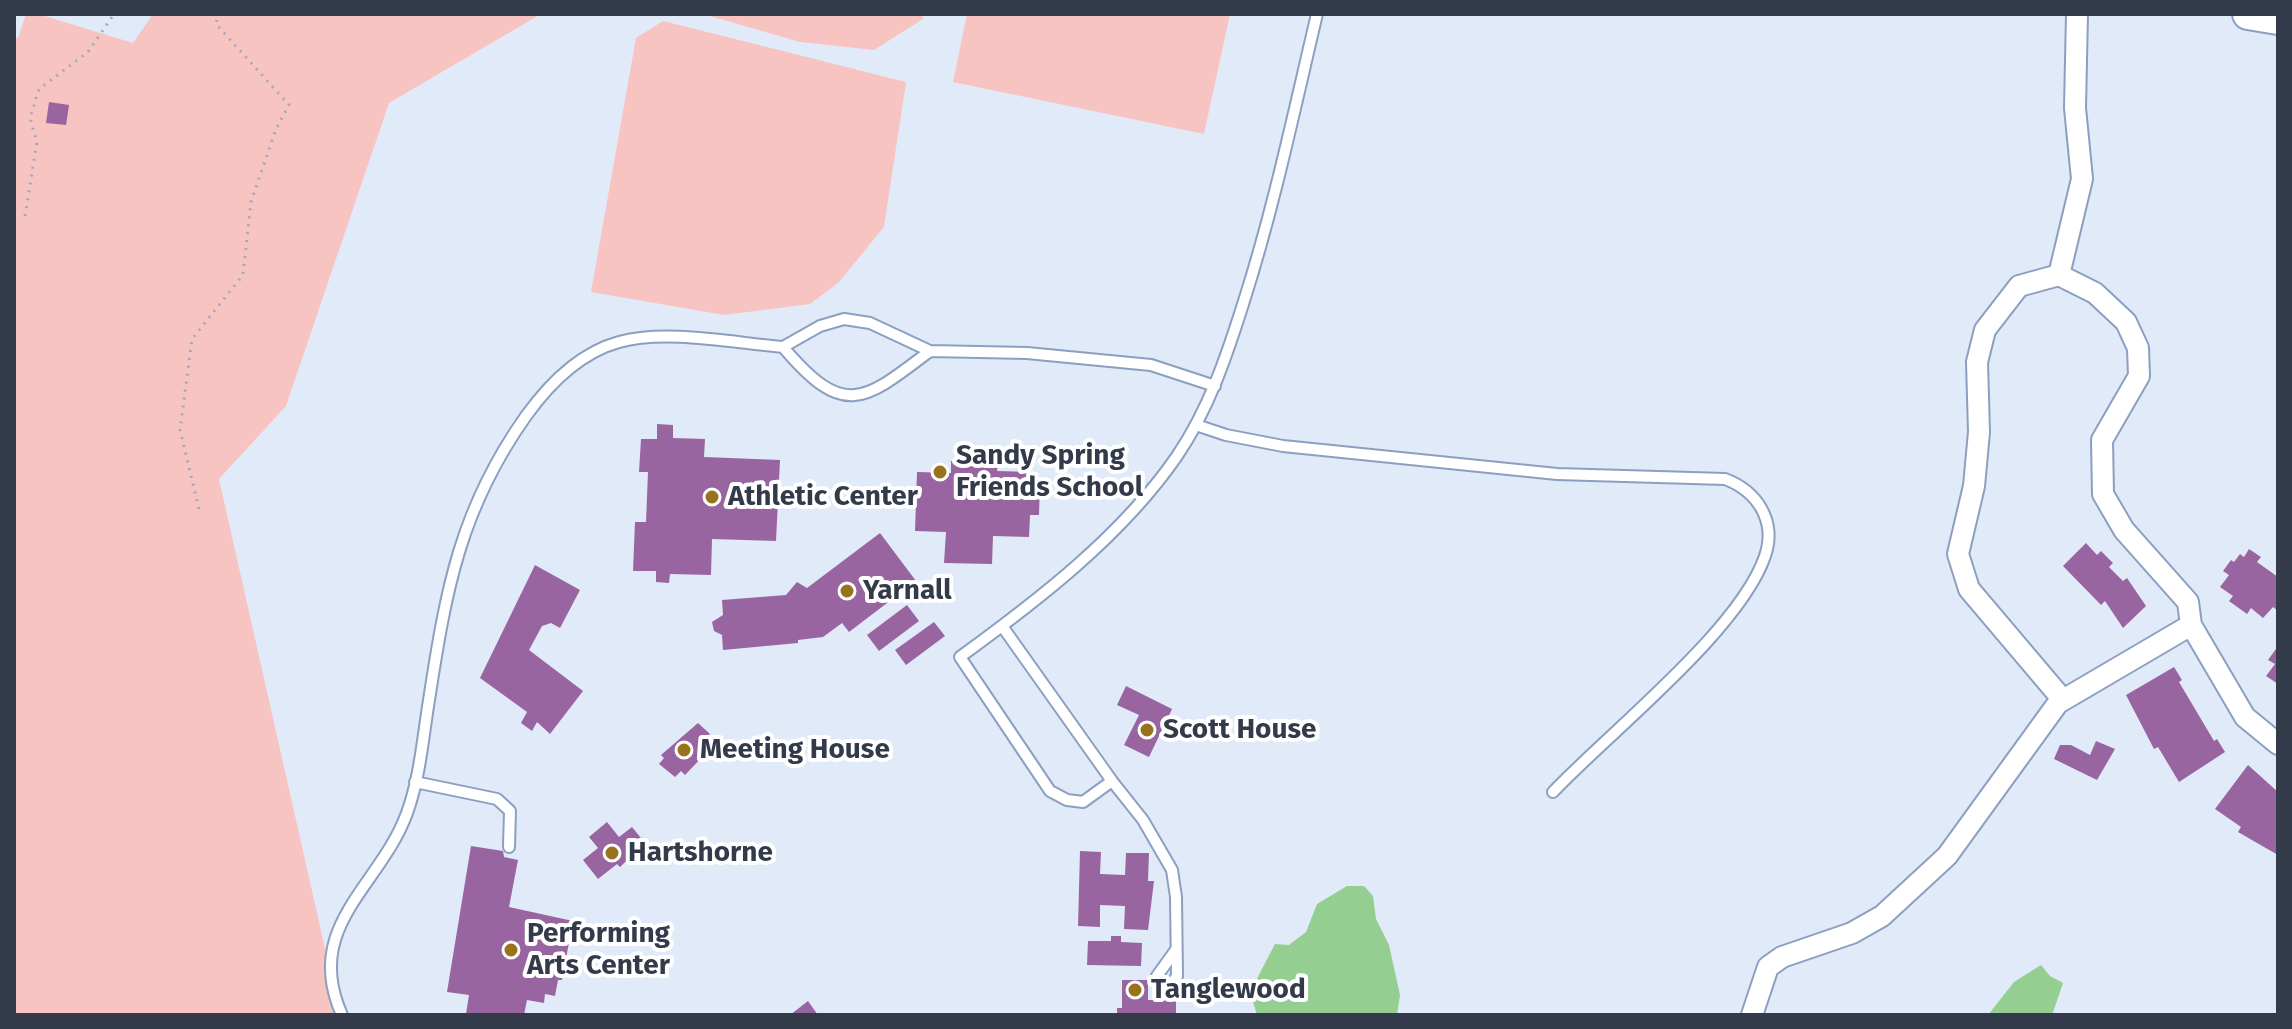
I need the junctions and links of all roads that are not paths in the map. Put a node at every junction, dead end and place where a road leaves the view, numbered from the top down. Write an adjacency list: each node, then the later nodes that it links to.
1 (1317, 14): 8 (lane)
2 (2077, 14): 5 (street)
3 (2248, 14): 4 (main road)
4 (2278, 19)
5 (2059, 275): 10 (street); 12 (street)
6 (783, 347): 7 (lane); 7 (lane); 15 (lane)
7 (930, 351): 8 (lane)
8 (1215, 386): 9 (lane)
9 (1196, 425): 11 (lane); 16 (lane)
10 (2191, 625): 12 (street); 13 (street)
11 (1002, 626): 14 (lane); 14 (lane)
12 (2063, 700): 20 (street)
13 (2278, 744)
14 (1112, 781): 18 (lane)
15 (415, 782): 17 (lane); 19 (lane)
16 (1553, 792)
17 (509, 847)
18 (1175, 951)
19 (342, 1015)
20 (1752, 1015)

